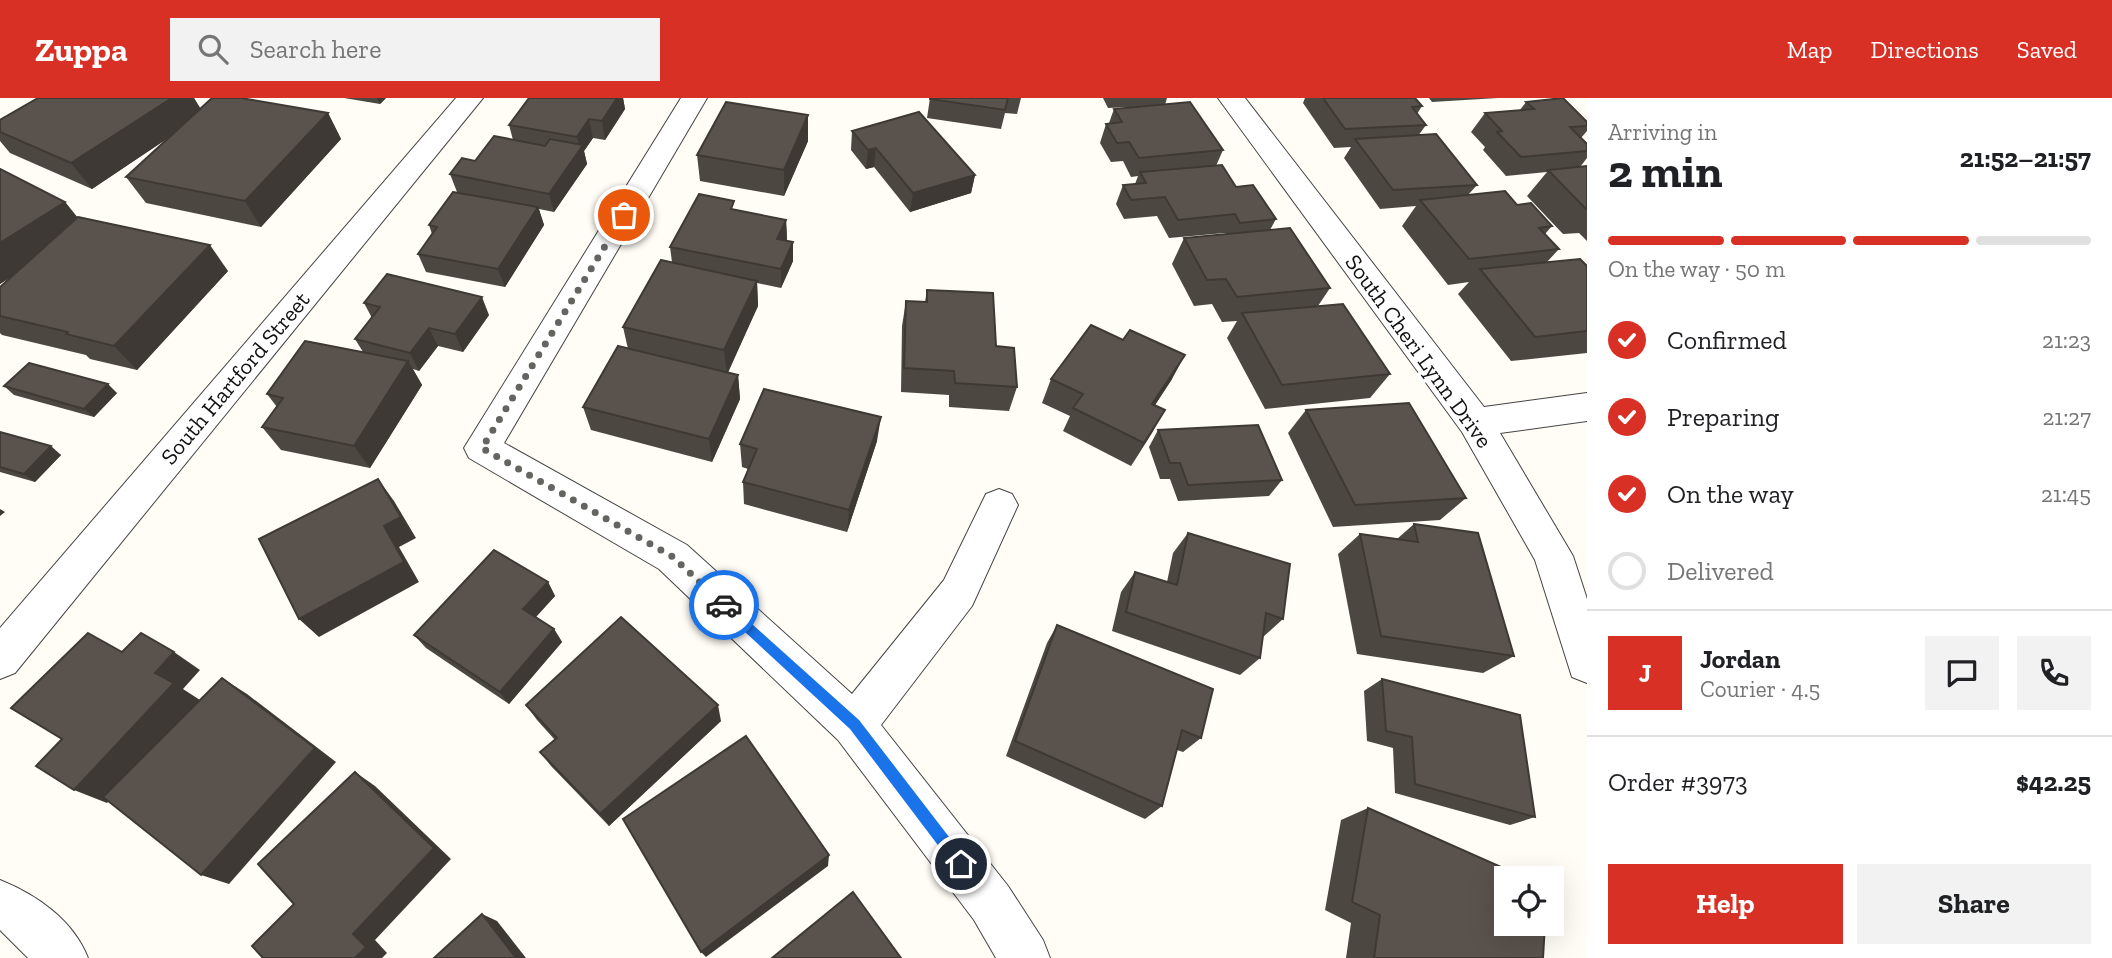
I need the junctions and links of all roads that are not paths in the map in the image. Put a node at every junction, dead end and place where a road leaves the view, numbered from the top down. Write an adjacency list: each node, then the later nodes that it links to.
1 (470, 98): 7 (street, South Hartford Street)
2 (694, 98): 9 (street)
3 (1231, 98): 5 (street, South Cheri Lynn Drive)
4 (1587, 407): 5 (street)
5 (1475, 422): 8 (street, South Cheri Lynn Drive)
6 (999, 505): 9 (street)
7 (0, 659)
8 (1587, 663)
9 (854, 725): 12 (street)
10 (0, 904): 11 (street)
11 (63, 958)
12 (1025, 958)

